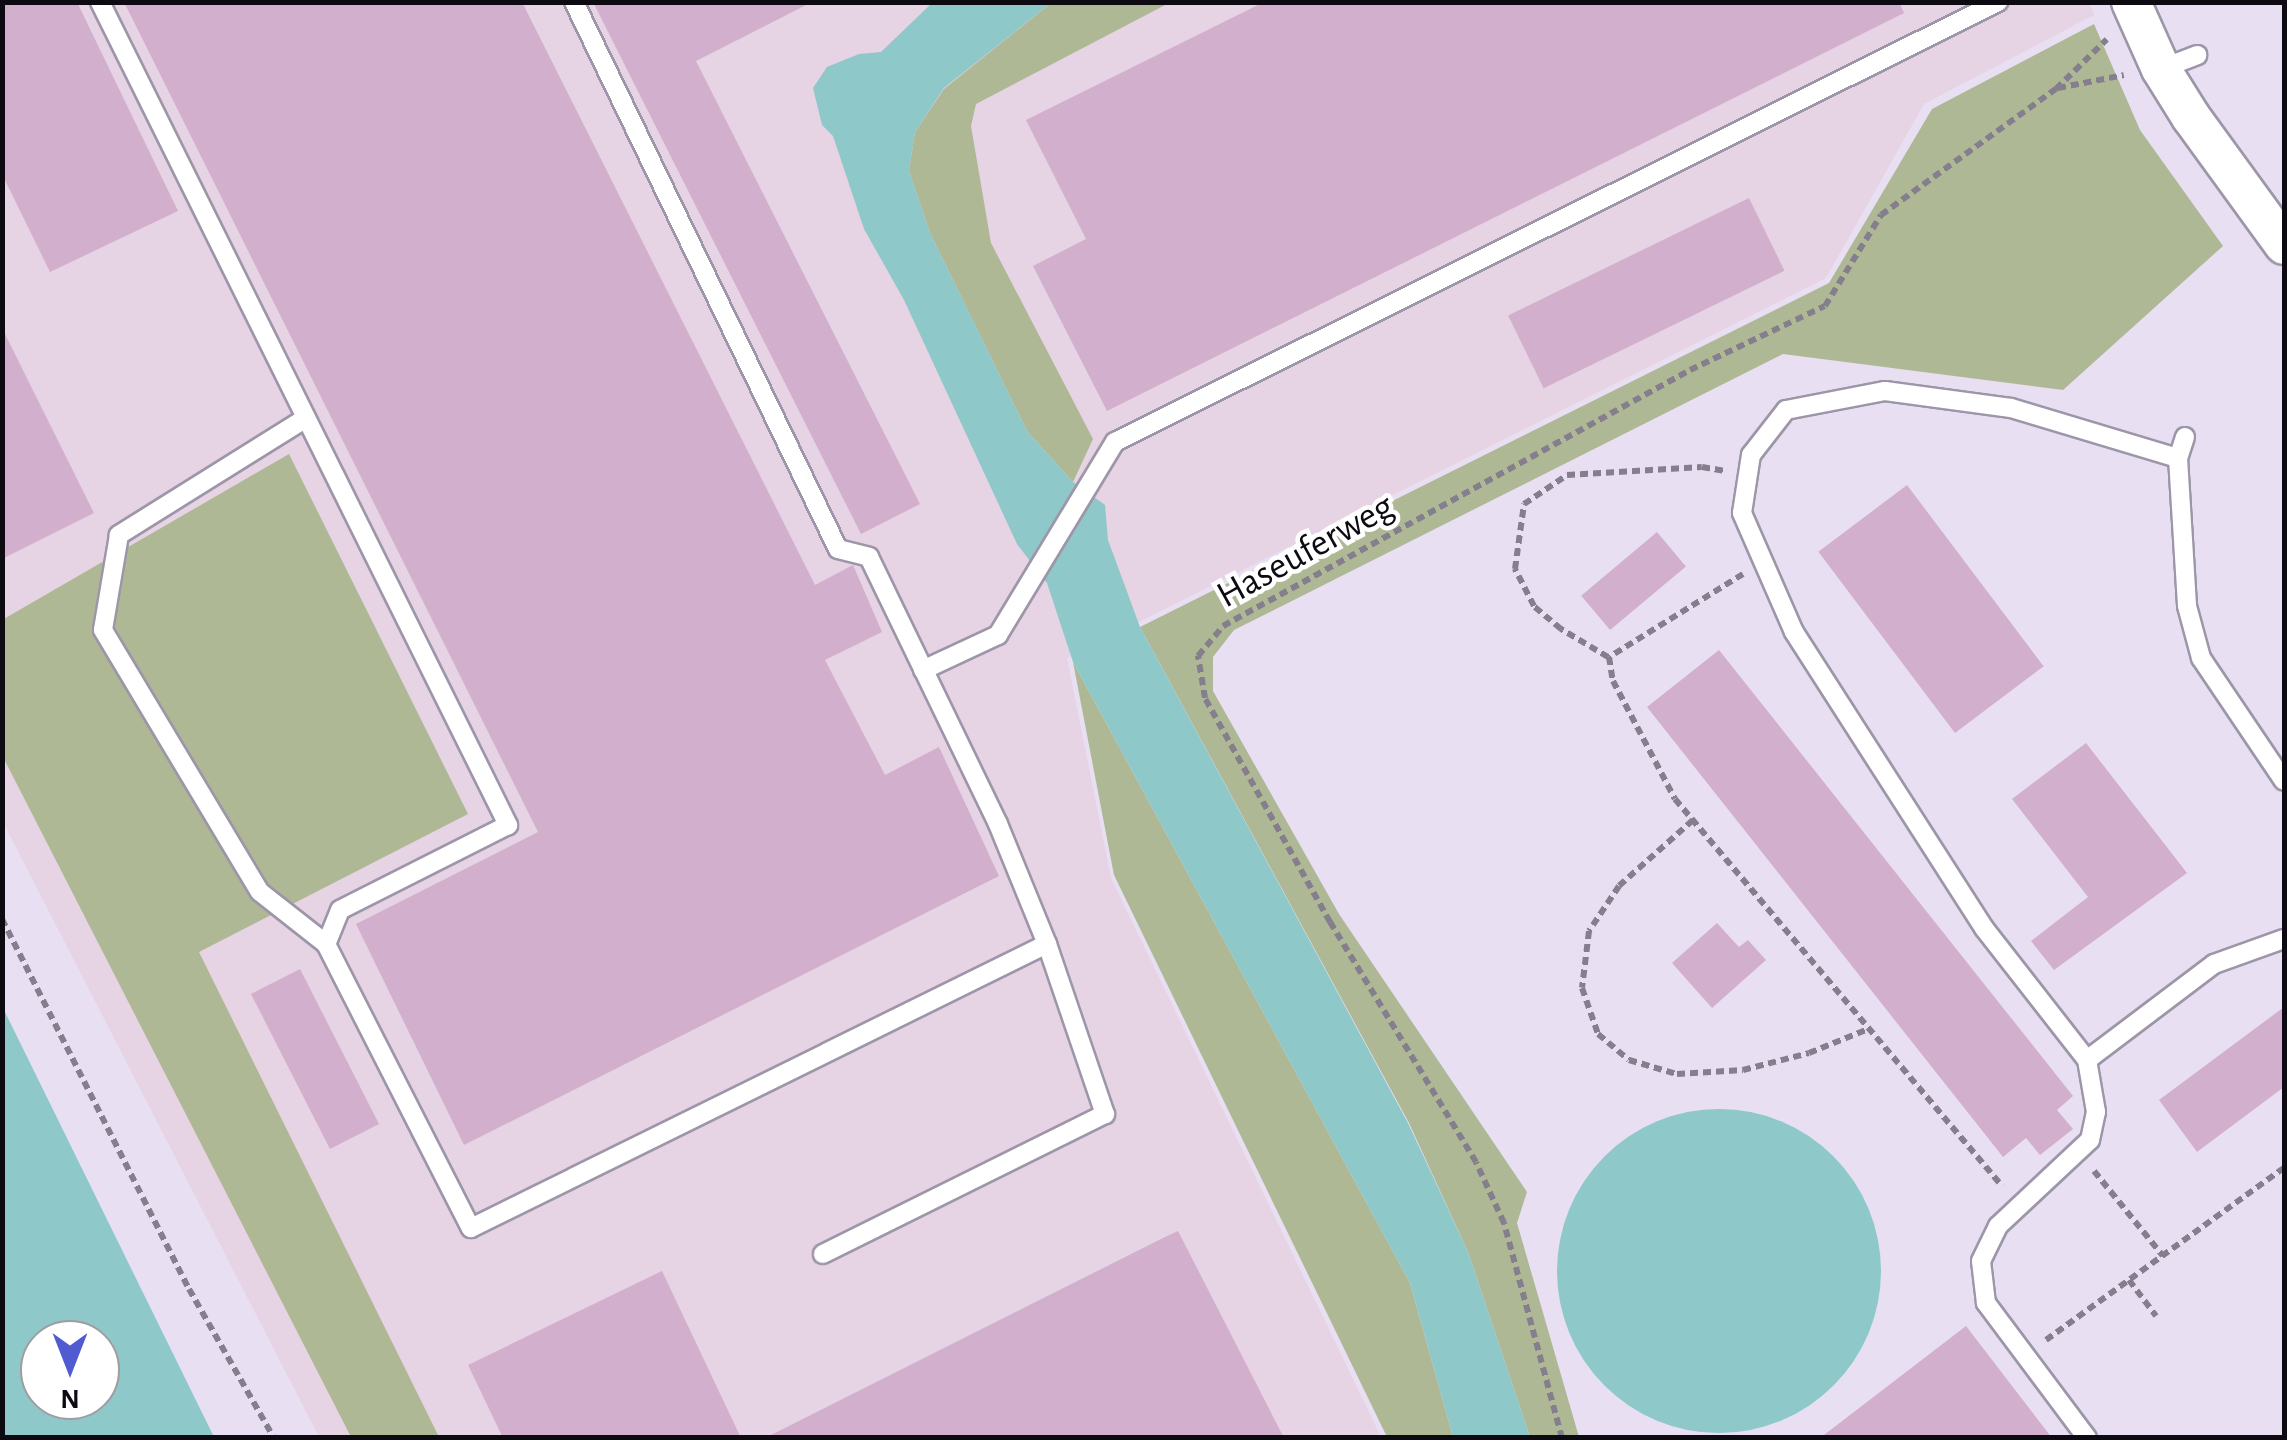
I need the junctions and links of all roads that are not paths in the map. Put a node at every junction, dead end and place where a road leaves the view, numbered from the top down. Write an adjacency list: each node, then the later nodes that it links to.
1 (100, 2): 8 (lane)
2 (574, 2): 11 (lane)
3 (1992, 4): 11 (lane)
4 (2134, 11): 6 (street)
5 (2197, 55): 6 (lane)
6 (2161, 70): 7 (street)
7 (2279, 228)
8 (306, 418): 14 (lane); 14 (lane)
9 (2185, 437): 10 (lane)
10 (2178, 458): 12 (lane); 16 (lane)
11 (923, 670): 15 (lane)
12 (2284, 781)
13 (2284, 939): 16 (lane)
14 (326, 944): 15 (lane)
15 (1047, 944): 17 (lane)
16 (2087, 1060): 18 (lane)
17 (823, 1254)
18 (2087, 1438)

